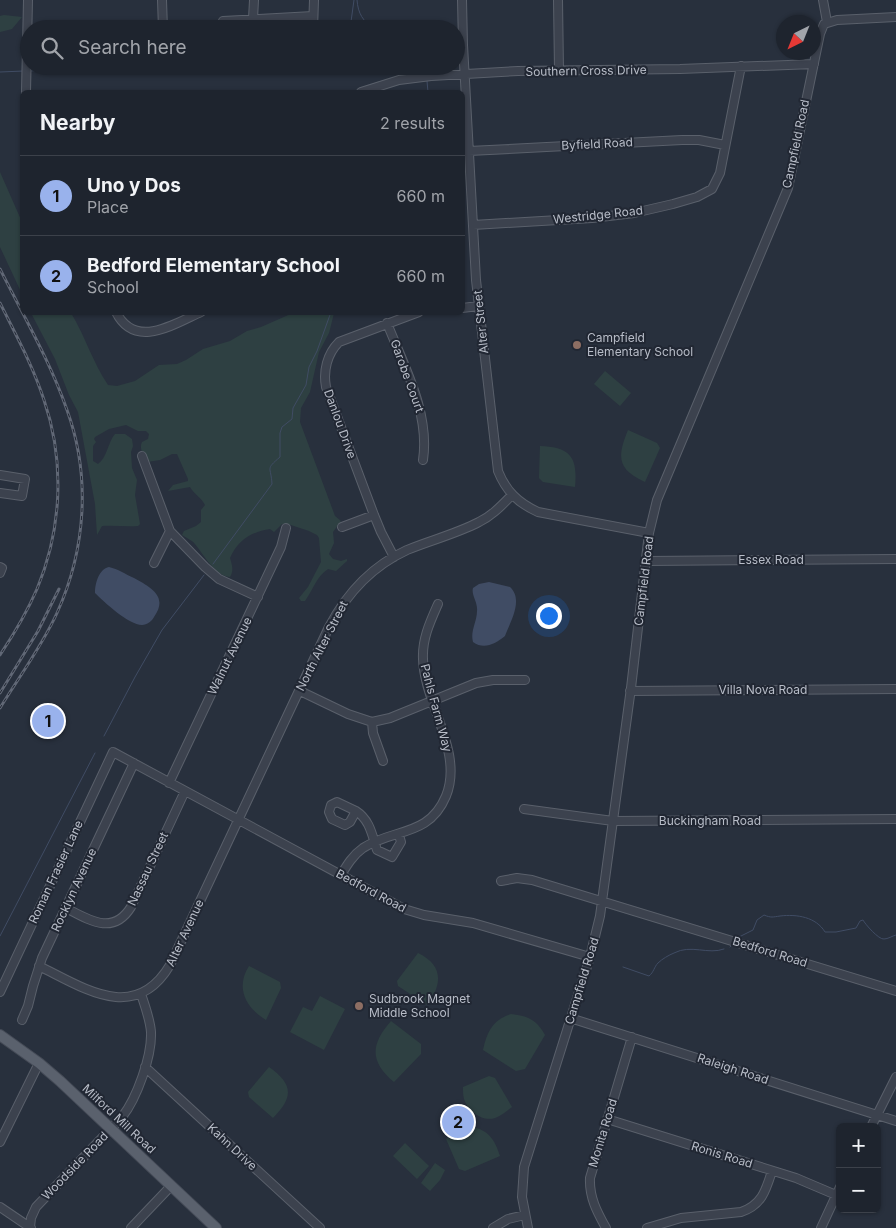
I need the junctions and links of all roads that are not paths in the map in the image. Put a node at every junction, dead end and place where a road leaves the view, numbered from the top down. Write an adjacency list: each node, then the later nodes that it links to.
1 (28, 0): 11 (street)
2 (162, 0): 12 (street)
3 (254, 0): 10 (street)
4 (314, 0): 8 (street)
5 (462, 0): 15 (street, Alter Street)
6 (558, 0): 19 (street)
7 (823, 0): 16 (street)
8 (313, 16): 10 (street); 14 (street)
9 (896, 16): 16 (street)
10 (254, 19): 13 (street)
11 (27, 20)
12 (163, 20)
13 (223, 20)
14 (313, 20)
15 (463, 20)
16 (827, 22): 17 (street, Campfield Road)
17 (814, 64): 18 (street, Southern Cross Drive); 45 (street, Campfield Road)
18 (741, 66): 19 (street, Southern Cross Drive); 27 (street, Westridge Road)
19 (559, 70): 22 (street, Southern Cross Drive)
20 (26, 75): 23 (street)
21 (464, 75): 24 (street, Southern Cross Drive); 25 (street, Alter Street)
22 (465, 75)
23 (26, 90)
24 (378, 90)
25 (465, 90)
26 (465, 90): 28 (street, Alter Street)
27 (725, 145): 28 (street, Byfield Road); 29 (street, Westridge Road)
28 (469, 151): 29 (street, Alter Street)
29 (473, 225): 30 (street, Alter Street)
30 (479, 306): 31 (street); 40 (street, Alter Street)
31 (465, 308)
32 (118, 315): 33 (street)
33 (189, 315)
34 (410, 315): 35 (street, Danlou Drive)
35 (387, 323): 37 (street, Garobe Court); 41 (street, Danlou Drive)
36 (142, 456): 44 (street)
37 (422, 460)
38 (0, 475): 39 (street)
39 (0, 493)
40 (512, 495): 45 (street, Alter Street); 46 (street, North Alter Street)
41 (374, 515): 42 (street); 46 (street, Danlou Drive)
42 (342, 527)
43 (286, 528): 52 (street, Walnut Avenue)
44 (170, 531): 49 (street); 52 (street)
45 (649, 534): 48 (street, Campfield Road)
46 (394, 557): 56 (street, North Alter Street)
47 (896, 559): 48 (street, Essex Road)
48 (646, 561): 57 (street, Campfield Road)
49 (154, 564)
50 (0, 567): 51 (street)
51 (0, 573)
52 (258, 597): 63 (street, Walnut Avenue)
53 (438, 604): 58 (street, Pahls Farm Way)
54 (525, 680): 58 (street)
55 (896, 690): 57 (street, Villa Nova Road)
56 (300, 691): 59 (street); 67 (street, North Alter Street)
57 (630, 691): 69 (street, Campfield Road)
58 (432, 700): 59 (street); 70 (street, Pahls Farm Way)
59 (372, 722): 61 (street)
60 (113, 752): 62 (street, Bedford Road); 79 (street, Roman Frasier Lane)
61 (382, 761)
62 (134, 763): 63 (street, Bedford Road); 75 (street, Rocklyn Avenue)
63 (169, 783): 64 (street, Bedford Road)
64 (185, 791): 67 (street, Bedford Road); 75 (street, Nassau Street)
65 (524, 809): 69 (street, Buckingham Road)
66 (356, 811): 71 (street)
67 (238, 819): 72 (street, Bedford Road); 80 (street, Alter Avenue)
68 (896, 819): 69 (street, Buckingham Road)
69 (613, 822): 74 (street, Campfield Road)
70 (399, 835): 71 (street, Pahls Farm Way); 71 (street)
71 (375, 842): 72 (street, Pahls Farm Way)
72 (341, 875): 76 (street, Bedford Road)
73 (500, 881): 74 (street, Bedford Road)
74 (602, 900): 76 (street, Campfield Road); 78 (street, Bedford Road)
75 (66, 908): 77 (street, Rocklyn Avenue)
76 (590, 957): 81 (street, Campfield Road)
77 (39, 966): 80 (street, Alter Avenue); 82 (street, Rocklyn Avenue)
78 (896, 990)
79 (0, 992)
80 (141, 994): 86 (street, Woodside Road)
81 (570, 1018): 84 (street, Raleigh Road); 98 (street, Campfield Road)
82 (22, 1020)
83 (0, 1035): 85 (main road, Milford Mill Road)
84 (632, 1037): 88 (street, Raleigh Road); 89 (street, Monita Road)
85 (39, 1063): 92 (main road, Milford Mill Road); 93 (street)
86 (145, 1066): 92 (street, Woodside Road); 102 (street, Kahn Drive)
87 (896, 1077): 88 (street)
88 (877, 1115): 90 (street, Raleigh Road); 91 (street)
89 (607, 1119): 94 (street, Ronis Road); 105 (street, Monita Road)
90 (896, 1121)
91 (872, 1123)
92 (110, 1129): 95 (main road, Milford Mill Road); 99 (street, Woodside Road)
93 (0, 1142)
94 (772, 1171): 96 (street, Ronis Road); 106 (street)
95 (171, 1186): 100 (street); 101 (main road, Milford Mill Road)
96 (836, 1195): 107 (street)
97 (0, 1207): 99 (street)
98 (524, 1215): 103 (street); 104 (street, Campfield Road)
99 (30, 1228)
100 (131, 1228)
101 (216, 1228)
102 (320, 1228)
103 (493, 1228)
104 (528, 1228)
105 (606, 1228)
106 (647, 1228)
107 (821, 1228)

